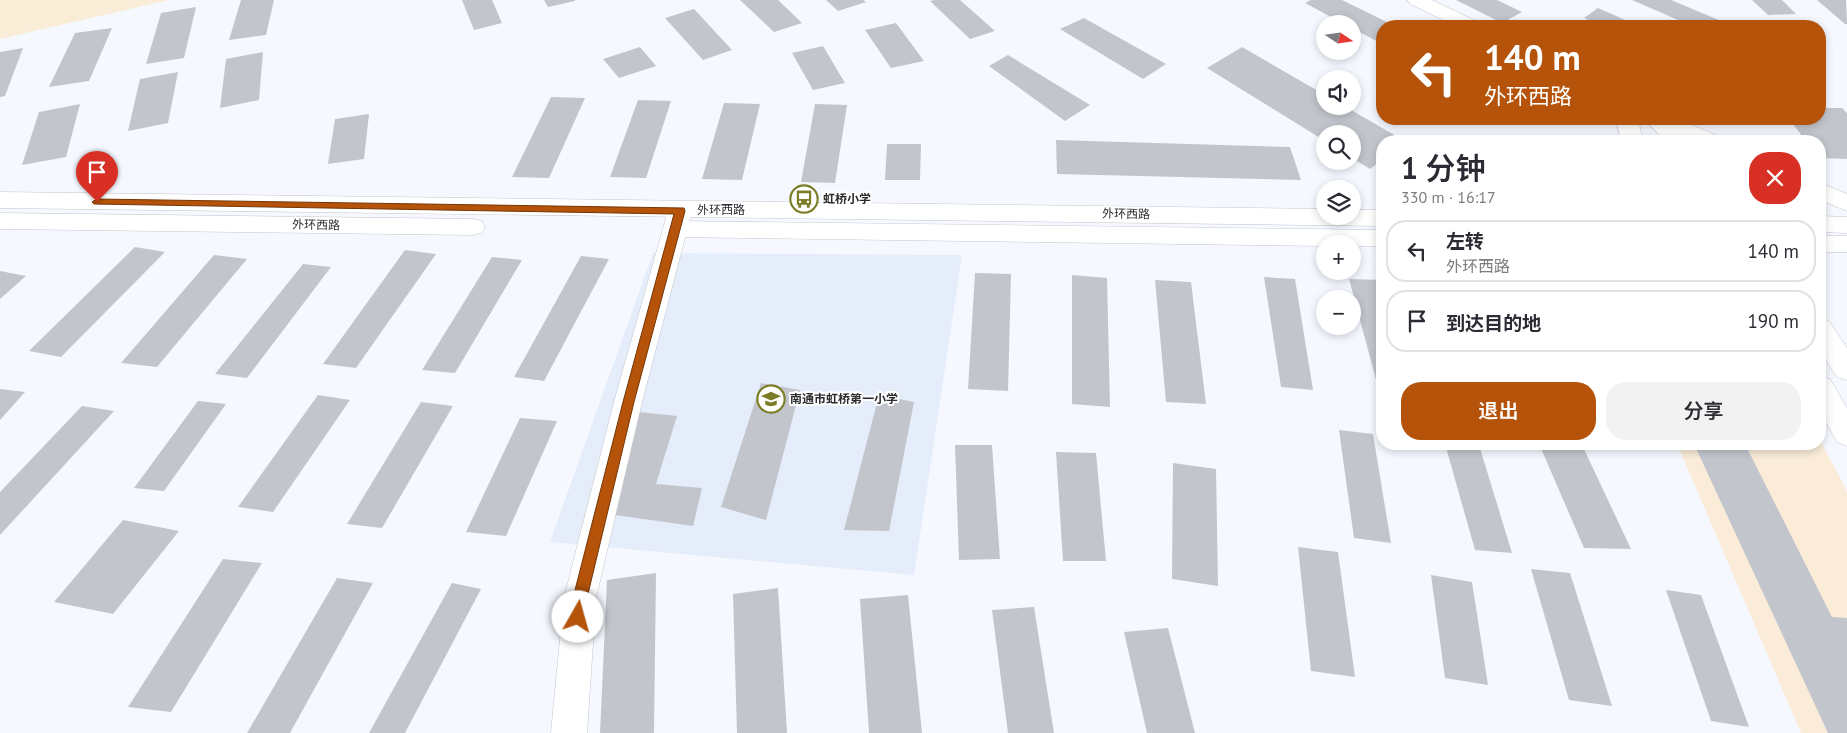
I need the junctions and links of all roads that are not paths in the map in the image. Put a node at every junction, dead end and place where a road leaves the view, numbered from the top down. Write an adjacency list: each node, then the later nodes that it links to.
1 (1417, 0): 2 (main road)
2 (1459, 20)
3 (1635, 125): 6 (main road)
4 (1661, 125): 7 (main road)
5 (1674, 125): 8 (main road)
6 (1647, 135)
7 (1672, 135)
8 (1696, 135)
9 (1826, 194): 11 (main road)
10 (0, 200): 13 (main road, 外环西路)
11 (1847, 203)
12 (1376, 218): 13 (main road, 外环西路)
13 (678, 220): 14 (main road, 外环西路); 17 (main road, 外环西路); 24 (main road)
14 (0, 221)
15 (1826, 224): 16 (main road)
16 (1847, 225)
17 (1376, 238)
18 (1826, 244): 19 (main road)
19 (1847, 244)
20 (1826, 337): 21 (main road)
21 (1847, 370)
22 (1826, 397): 23 (main road)
23 (1847, 434)
24 (569, 733)

